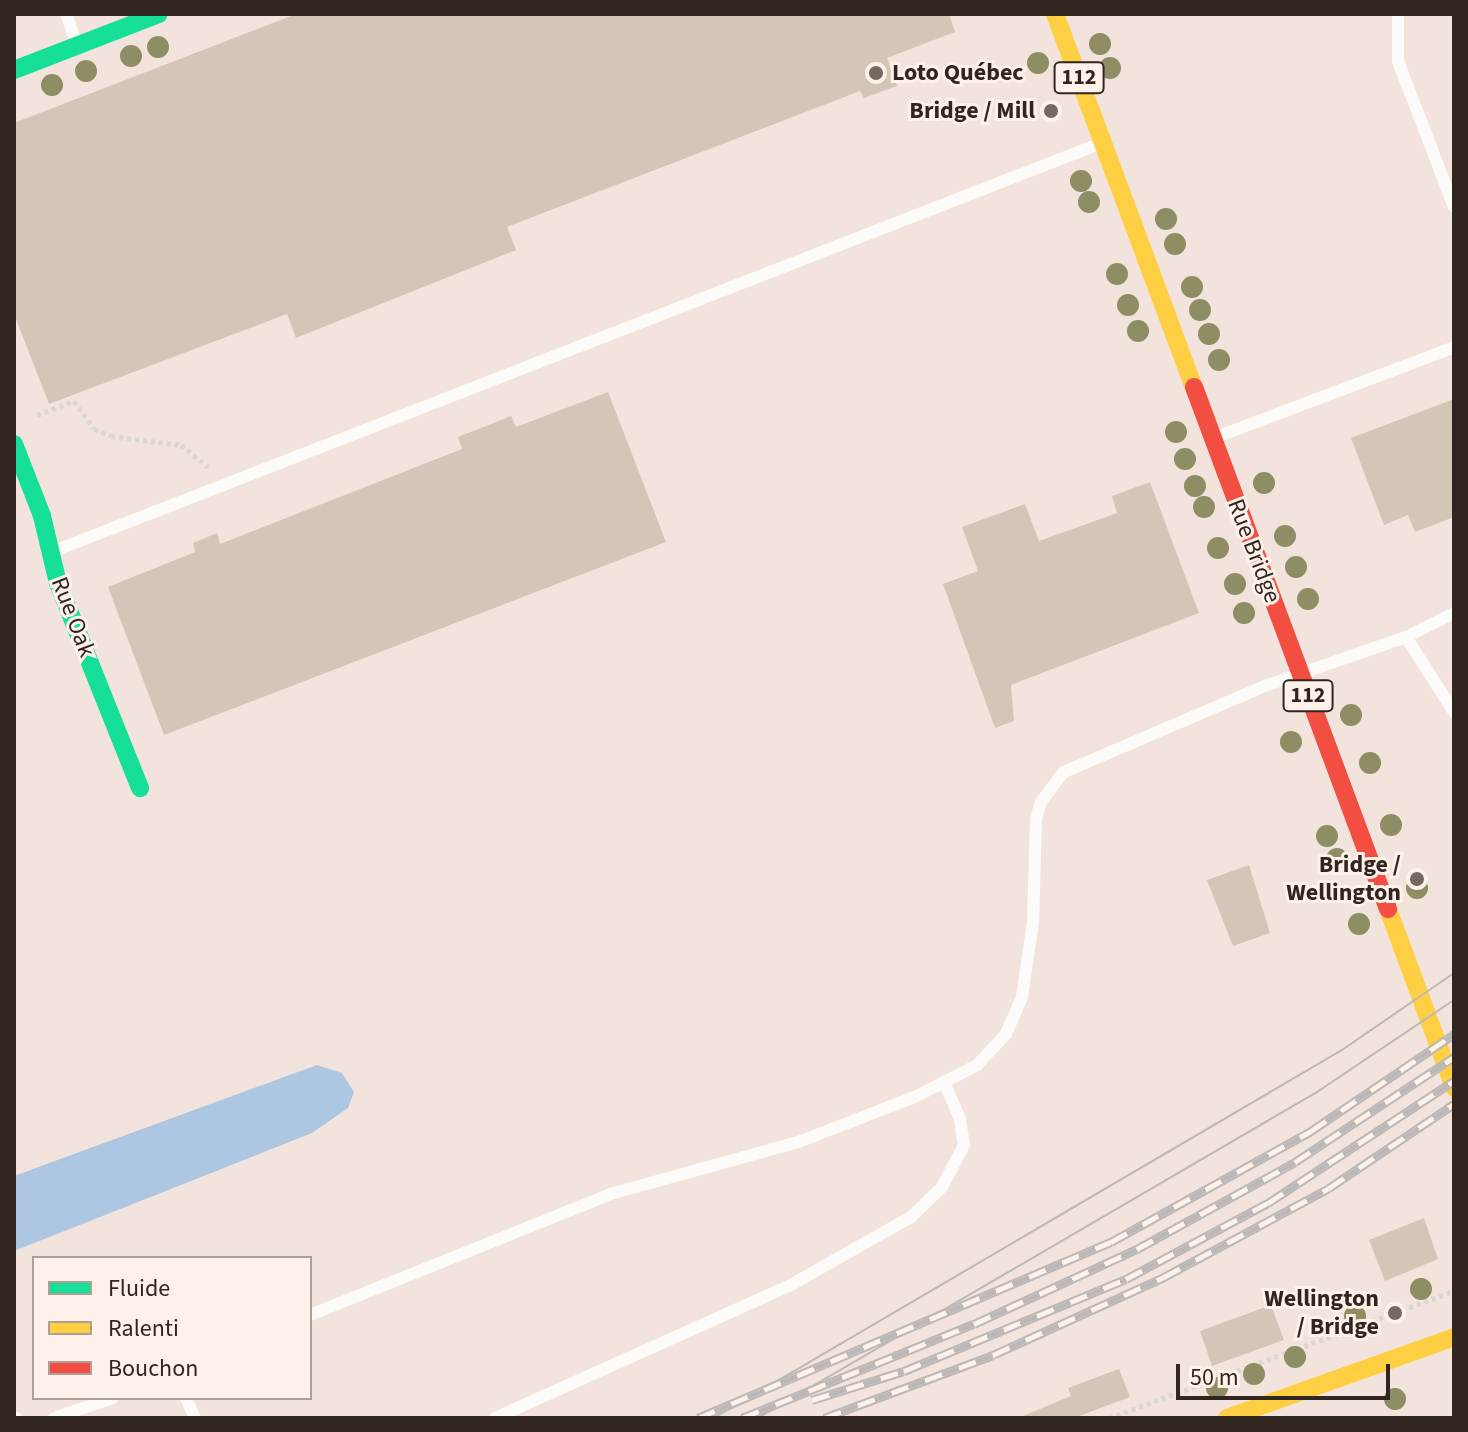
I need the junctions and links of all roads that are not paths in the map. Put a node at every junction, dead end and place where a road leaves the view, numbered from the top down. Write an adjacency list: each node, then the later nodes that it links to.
1 (66, 14): 5 (lane)
2 (159, 14): 5 (main road)
3 (1055, 14): 7 (main road, Rue Bridge / 112)
4 (1398, 14): 8 (lane)
5 (78, 45): 6 (main road)
6 (14, 70)
7 (1103, 143): 10 (main road, Rue Bridge / 112); 12 (lane)
8 (1454, 207)
9 (1454, 347): 10 (lane)
10 (1212, 438): 15 (main road, Rue Bridge / 112)
11 (14, 444): 12 (main road, Rue Oak)
12 (51, 553): 17 (main road, Rue Oak)
13 (1454, 613): 14 (lane)
14 (1406, 637): 15 (lane); 16 (lane)
15 (1300, 673): 18 (lane); 19 (main road, Rue Bridge / 112)
16 (1454, 712)
17 (140, 788)
18 (945, 1083): 20 (lane); 24 (lane)
19 (1454, 1087)
20 (312, 1314)
21 (1454, 1337): 25 (main road)
22 (107, 1400): 23 (lane)
23 (54, 1418)
24 (495, 1418)
25 (1227, 1418)

